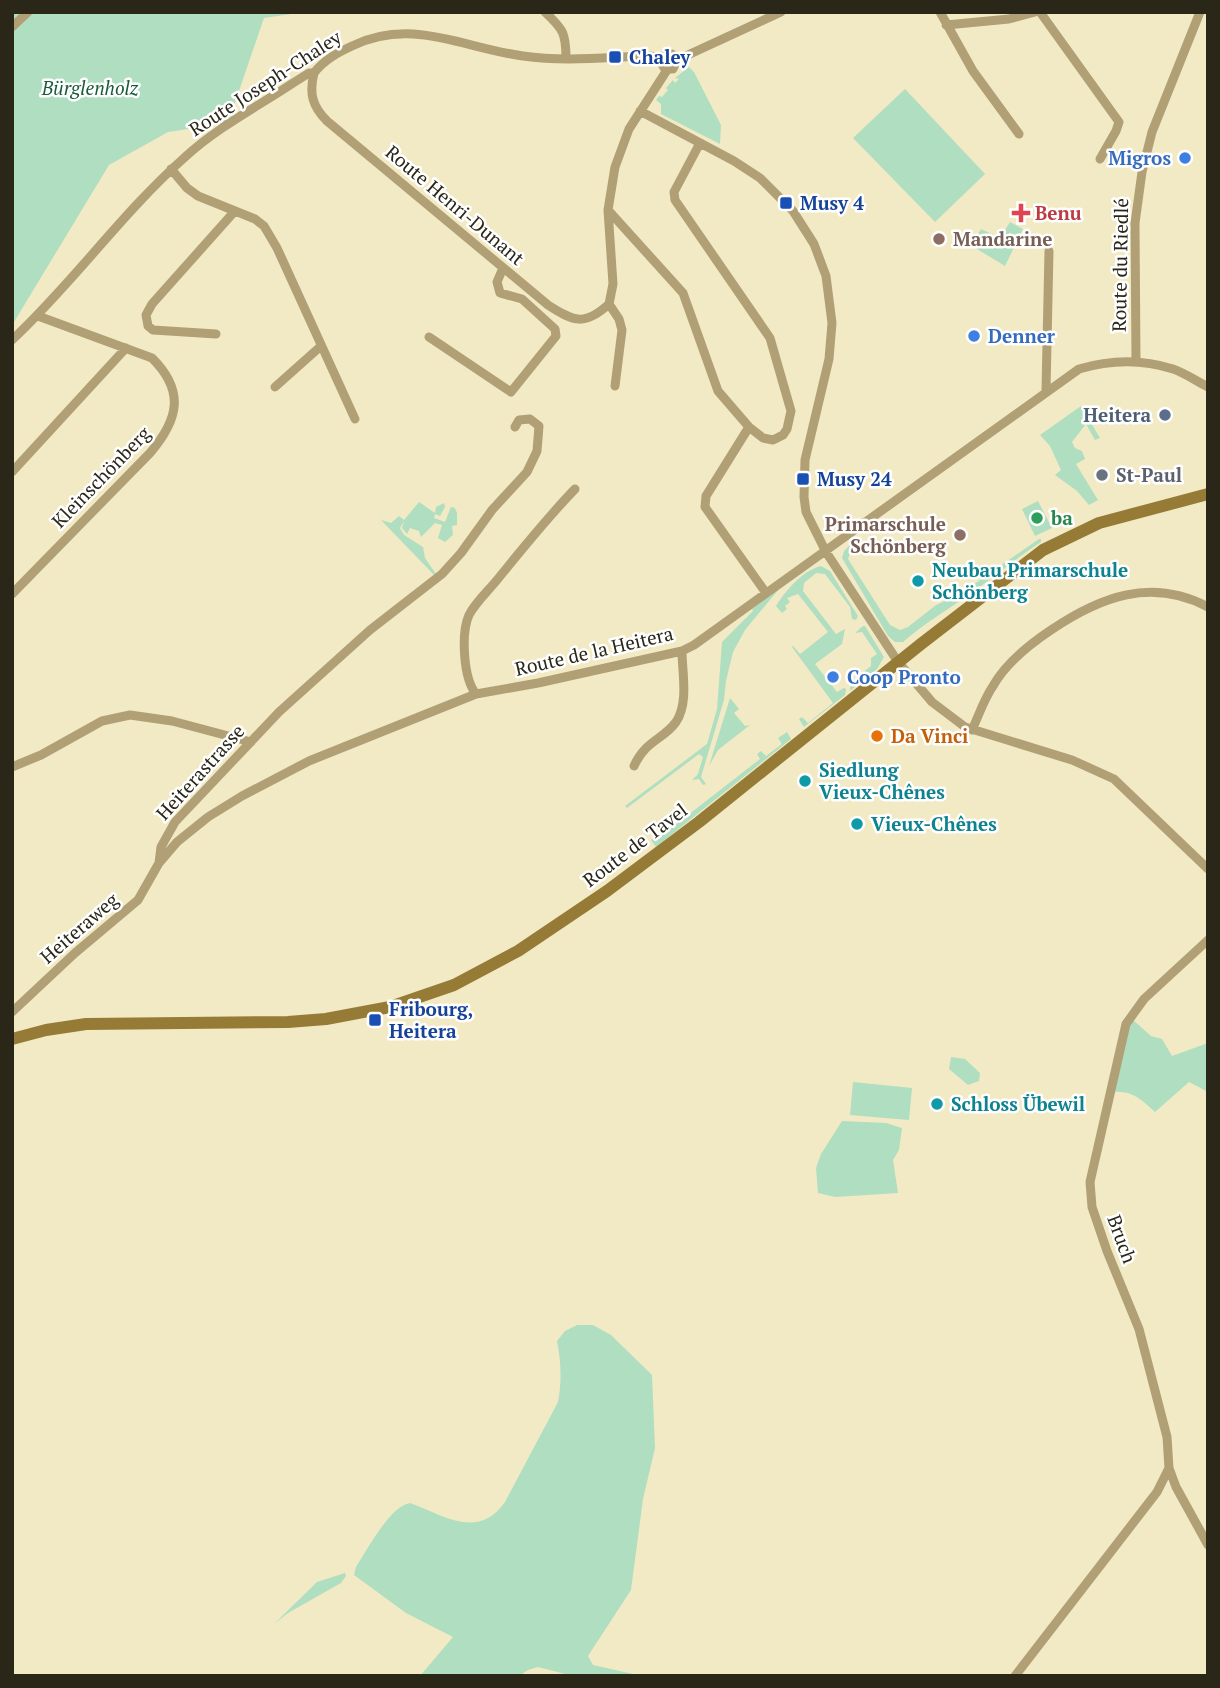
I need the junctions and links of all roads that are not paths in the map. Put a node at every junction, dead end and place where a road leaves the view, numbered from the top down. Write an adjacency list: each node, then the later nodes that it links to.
1 (28, 12): 9 (street)
2 (545, 12): 10 (street)
3 (781, 12): 7 (street, Route Joseph-Chaley)
4 (940, 12): 8 (street)
5 (1037, 12): 8 (street); 18 (street)
6 (1200, 12): 31 (street, Route du Riedlé)
7 (768, 15): 12 (street, Route Joseph-Chaley)
8 (946, 25): 16 (street)
9 (12, 27)
10 (566, 58): 11 (street, Route Joseph-Chaley); 14 (street, Route Joseph-Chaley)
11 (661, 59): 12 (street, Route Joseph-Chaley); 13 (street)
12 (677, 60): 13 (street, Route Joseph-Chaley)
13 (667, 70): 15 (street, Route Joseph-Chaley)
14 (314, 73): 19 (street, Route Joseph-Chaley); 23 (street, Route Henri-Dunant)
15 (640, 111): 17 (street); 20 (street, Route Joseph-Chaley)
16 (1019, 134)
17 (700, 143): 38 (street); 42 (street)
18 (1100, 159)
19 (171, 169): 21 (street); 25 (street, Route Joseph-Chaley)
20 (608, 210): 24 (street, Route Joseph-Chaley); 38 (street)
21 (234, 212): 26 (street); 29 (street)
22 (1049, 251): 35 (street)
23 (503, 268): 24 (street, Route Henri-Dunant); 27 (street)
24 (609, 304): 32 (street)
25 (38, 316): 28 (street); 30 (street, Kleinschönberg)
26 (216, 334)
27 (429, 337)
28 (12, 340)
29 (321, 346): 33 (street); 36 (street)
30 (126, 348): 39 (street); 44 (street, Kleinschönberg)
31 (1136, 362): 34 (street, Route de la Heitera); 35 (street, Route de la Heitera)
32 (615, 386)
33 (275, 387)
34 (1208, 387)
35 (1046, 390): 42 (street, Route de la Heitera)
36 (355, 419)
37 (514, 427): 50 (street, Heiterastrasse)
38 (749, 427): 43 (street)
39 (12, 472)
40 (575, 489): 48 (street)
41 (1208, 494): 47 (main road, Route de Tavel)
42 (826, 551): 43 (street, Route de la Heitera); 47 (street)
43 (766, 593): 46 (street, Route de la Heitera)
44 (12, 594)
45 (1208, 607): 49 (street)
46 (682, 650): 48 (street, Route de la Heitera); 51 (street)
47 (898, 662): 49 (street); 57 (main road, Route de Tavel)
48 (476, 694): 53 (street, Heiterastrasse)
49 (972, 730): 54 (street)
50 (251, 742): 52 (street); 53 (street, Heiterastrasse)
51 (634, 766)
52 (12, 767)
53 (159, 863): 56 (street, Heiteraweg)
54 (1208, 869)
55 (1208, 940): 58 (street, Bruch)
56 (12, 1012)
57 (12, 1039)
58 (1169, 1468): 59 (street, Bruch); 60 (street)
59 (1176, 1487): 60 (street); 61 (street, Bruch)
60 (1157, 1492): 62 (street)
61 (1208, 1545)
62 (1014, 1676)

